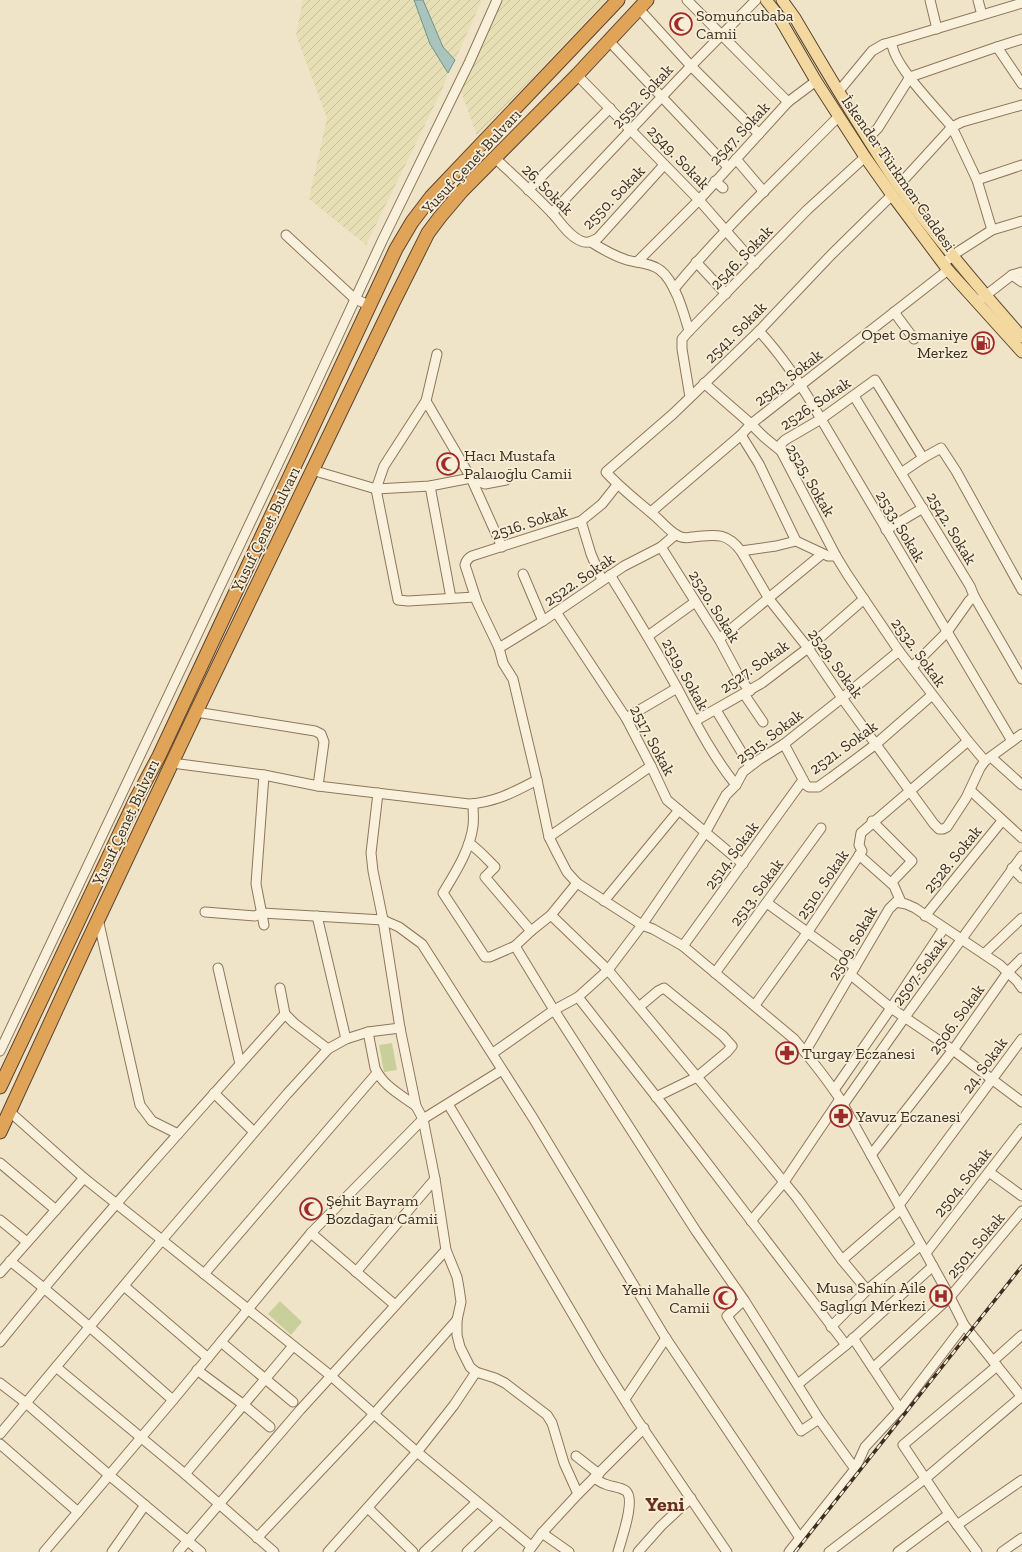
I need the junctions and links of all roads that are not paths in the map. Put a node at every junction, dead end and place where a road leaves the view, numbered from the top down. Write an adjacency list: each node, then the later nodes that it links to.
1 (497, 0): 65 (street)
2 (618, 0): 66 (highway, Yusuf Çenet Bulvarı)
3 (687, 0): 13 (street)
4 (756, 0): 13 (street, 2552. Sokak)
5 (766, 0): 21 (main road, İskender Türkmen Caddesi)
6 (782, 0): 23 (main road, İskender Türkmen Caddesi)
7 (930, 0): 12 (street)
8 (978, 0): 11 (street)
9 (1022, 3): 11 (street)
10 (643, 4): 15 (highway, Yusuf Çenet Bulvarı); 18 (street)
11 (982, 15): 12 (street)
12 (937, 29): 16 (street)
13 (722, 34): 18 (street, 2552. Sokak); 25 (street)
14 (1022, 39): 17 (street)
15 (609, 41): 19 (highway, Yusuf Çenet Bulvarı); 24 (street)
16 (892, 42): 20 (street); 23 (street)
17 (997, 47): 20 (street); 22 (street)
18 (691, 66): 24 (street, 2552. Sokak); 31 (street)
19 (577, 75): 27 (street, 2549. Sokak); 34 (highway, Yusuf Çenet Bulvarı)
20 (910, 77): 29 (street); 32 (street)
21 (816, 81): 25 (street, 2547. Sokak); 28 (main road, İskender Türkmen Caddesi)
22 (1022, 84)
23 (839, 91): 32 (main road, İskender Türkmen Caddesi)
24 (662, 98): 30 (street, 2552. Sokak); 38 (street)
25 (788, 102): 31 (street, 2547. Sokak)
26 (1022, 105): 29 (street)
27 (610, 108): 30 (street, 2549. Sokak); 43 (street)
28 (839, 116): 33 (main road, İskender Türkmen Caddesi); 44 (street)
29 (952, 127): 39 (street); 41 (street)
30 (631, 129): 36 (street, 2549. Sokak); 47 (street, 2552. Sokak)
31 (759, 134): 35 (street, 2547. Sokak)
32 (868, 138): 41 (main road, İskender Türkmen Caddesi)
33 (865, 157): 45 (main road, İskender Türkmen Caddesi); 57 (street, 2546. Sokak)
34 (495, 158): 43 (street, 26. Sokak); 84 (highway, Yusuf Çenet Bulvarı)
35 (736, 159): 38 (street, 2547. Sokak); 44 (street)
36 (664, 165): 46 (street, 2549. Sokak); 53 (street, 2550. Sokak)
37 (1022, 165): 39 (street)
38 (728, 167): 40 (street, 2547. Sokak)
39 (976, 180): 50 (street)
40 (715, 181): 42 (street); 46 (street, 2547. Sokak)
41 (898, 185): 54 (main road, İskender Türkmen Caddesi)
42 (723, 188)
43 (528, 190): 47 (street, 26. Sokak)
44 (764, 192): 49 (street)
45 (892, 195): 58 (main road, İskender Türkmen Caddesi); 69 (street, 2541. Sokak)
46 (699, 200): 49 (street, 2549. Sokak); 55 (street, 2547. Sokak)
47 (552, 213): 52 (street, 26. Sokak)
48 (1022, 221): 50 (street, 2543. Sokak)
49 (726, 230): 56 (street); 57 (street, 2549. Sokak)
50 (992, 230): 54 (street, 2543. Sokak)
51 (286, 235): 65 (street)
52 (580, 240): 53 (street, 2550. Sokak)
53 (591, 242): 55 (street)
54 (954, 255): 58 (street, 2543. Sokak); 64 (main road, İskender Türkmen Caddesi)
55 (638, 262): 62 (street)
56 (696, 262): 62 (street); 63 (street)
57 (755, 264): 63 (street, 2546. Sokak)
58 (946, 267): 64 (main road, İskender Türkmen Caddesi); 67 (street, 2543. Sokak)
59 (1022, 272): 60 (street)
60 (1012, 275): 61 (street); 64 (street)
61 (1022, 282)
62 (674, 289): 68 (street)
63 (726, 294): 68 (street, 2546. Sokak)
64 (981, 298): 70 (main road, İskender Türkmen Caddesi); 72 (main road, İskender Türkmen Caddesi)
65 (355, 299): 66 (street); 205 (street)
66 (369, 305): 213 (highway, Yusuf Çenet Bulvarı)
67 (894, 312): 71 (street); 75 (street, 2543. Sokak)
68 (688, 331): 77 (street, 2546. Sokak)
69 (759, 331): 74 (street, 2541. Sokak); 75 (street, 2533. Sokak)
70 (1022, 337)
71 (914, 339)
72 (1022, 352)
73 (437, 354): 78 (street)
74 (704, 383): 77 (street, 2541. Sokak); 80 (street, 2525. Sokak)
75 (802, 385): 79 (street, 2533. Sokak); 80 (street, 2543. Sokak)
76 (854, 396): 79 (street, 2526. Sokak); 83 (street, 2526. Sokak); 85 (street, 2542. Sokak)
77 (690, 397): 88 (street, 2541. Sokak)
78 (426, 401): 86 (street); 90 (street)
79 (821, 419): 82 (street, 2526. Sokak); 94 (street, 2533. Sokak)
80 (751, 424): 81 (street, 2543. Sokak); 82 (street, 2525. Sokak)
81 (741, 435): 92 (street, 2543. Sokak); 96 (street)
82 (781, 451): 101 (street, 2525. Sokak)
83 (923, 458): 85 (street); 104 (street)
84 (312, 470): 90 (street); 126 (highway, Yusuf Çenet Bulvarı)
85 (901, 473): 91 (street, 2542. Sokak)
86 (471, 478): 87 (street); 89 (street); 97 (street)
87 (506, 480)
88 (617, 485): 92 (street); 93 (street, 2516. Sokak)
89 (430, 486): 90 (street); 107 (street)
90 (376, 489): 107 (street)
91 (923, 508): 94 (street); 105 (street, 2542. Sokak)
92 (651, 512): 95 (street)
93 (581, 521): 97 (street, 2516. Sokak); 103 (street, 2519. Sokak)
94 (886, 530): 113 (street, 2533. Sokak)
95 (675, 535): 98 (street, 2522. Sokak); 99 (street, 2529. Sokak)
96 (796, 541): 99 (street); 100 (street)
97 (502, 547): 106 (street, 2516. Sokak)
98 (661, 547): 103 (street, 2522. Sokak); 110 (street, 2520. Sokak)
99 (740, 551): 108 (street, 2529. Sokak)
100 (822, 554): 101 (street); 108 (street)
101 (836, 556): 109 (street, 2532. Sokak)
102 (523, 574): 112 (street)
103 (606, 578): 111 (street, 2522. Sokak); 114 (street, 2519. Sokak)
104 (1022, 590)
105 (974, 596): 113 (street); 120 (street, 2542. Sokak)
106 (475, 597): 107 (street); 116 (street)
107 (451, 598)
108 (769, 599): 115 (street); 117 (street, 2529. Sokak)
109 (864, 600): 117 (street, 2527. Sokak); 118 (street, 2532. Sokak)
110 (695, 602): 114 (street); 115 (street, 2520. Sokak)
111 (556, 612): 112 (street, 2522. Sokak); 127 (street, 2517. Sokak)
112 (543, 621): 116 (street, 2522. Sokak)
113 (947, 632): 119 (street); 132 (street, 2533. Sokak)
114 (648, 636): 121 (street, 2519. Sokak)
115 (719, 639): 122 (street, 2520. Sokak)
116 (498, 648): 140 (street)
117 (808, 648): 122 (street, 2527. Sokak); 124 (street, 2529. Sokak)
118 (899, 651): 119 (street, 2532. Sokak); 124 (street, 2515. Sokak)
119 (912, 668): 123 (street, 2532. Sokak)
120 (1022, 679)
121 (677, 688): 127 (street); 128 (street, 2519. Sokak)
122 (747, 693): 125 (street, 2527. Sokak); 129 (street, 2520. Sokak)
123 (932, 695): 131 (street, 2532. Sokak); 134 (street, 2521. Sokak)
124 (842, 698): 133 (street, 2515. Sokak); 134 (street, 2529. Sokak)
125 (716, 710): 128 (street, 2527. Sokak); 138 (street)
126 (196, 712): 136 (highway, Yusuf Çenet Bulvarı); 144 (street)
127 (626, 718): 137 (street, 2517. Sokak)
128 (694, 721): 142 (street, 2519. Sokak)
129 (763, 722)
130 (1022, 734): 132 (street)
131 (968, 741): 135 (street, 2532. Sokak); 145 (street, 2510. Sokak)
132 (1012, 741): 135 (street)
133 (784, 744): 138 (street, 2515. Sokak); 141 (street, 2521. Sokak)
134 (876, 744): 141 (street, 2521. Sokak); 145 (street, 2529. Sokak)
135 (988, 759): 143 (street, 2532. Sokak); 146 (street)
136 (172, 763): 139 (street); 173 (highway, Yusuf Çenet Bulvarı)
137 (651, 766): 149 (street, 2517. Sokak); 154 (street)
138 (750, 766): 142 (street, 2515. Sokak)
139 (264, 775): 144 (street); 168 (street)
140 (538, 780): 148 (street); 154 (street)
141 (803, 780): 159 (street, 2514. Sokak)
142 (736, 785): 153 (street, 2515. Sokak)
143 (1022, 785)
144 (318, 786): 147 (street)
145 (910, 790): 146 (street, 2529. Sokak); 151 (street, 2510. Sokak)
146 (970, 790): 150 (street)
147 (378, 793): 148 (street); 174 (street)
148 (472, 804): 156 (street)
149 (679, 810): 153 (street, 2517. Sokak); 164 (street)
150 (1002, 820): 155 (street); 171 (street, 2528. Sokak)
151 (872, 821): 157 (street, 2510. Sokak); 163 (street)
152 (821, 828): 166 (street, 2513. Sokak)
153 (705, 833): 159 (street, 2517. Sokak); 176 (street, 2515. Sokak)
154 (549, 837): 162 (street)
155 (1022, 838)
156 (469, 843): 178 (street); 181 (street)
157 (859, 855): 163 (street); 179 (street, 2510. Sokak)
158 (1022, 856): 160 (street, 2507. Sokak)
159 (743, 864): 182 (street, 2514. Sokak)
160 (1012, 868): 161 (street); 180 (street, 2507. Sokak)
161 (1022, 878)
162 (577, 883): 164 (street); 169 (street)
163 (891, 884): 165 (street)
164 (604, 901): 176 (street)
165 (901, 902): 171 (street, 2509. Sokak); 187 (street, 2509. Sokak)
166 (767, 903): 179 (street); 189 (street, 2513. Sokak)
167 (205, 912): 168 (street)
168 (262, 913): 170 (street); 175 (street)
169 (551, 915): 178 (street); 186 (street)
170 (317, 916): 174 (street); 201 (street)
171 (926, 916): 177 (street, 2509. Sokak)
172 (1022, 918): 183 (street)
173 (98, 919): 221 (highway, Yusuf Çenet Bulvarı); 226 (street)
174 (383, 920): 199 (street); 207 (street)
175 (264, 925)
176 (642, 925): 182 (street); 186 (street, 2515. Sokak)
177 (944, 928): 180 (street, 2509. Sokak); 195 (street)
178 (531, 930): 181 (street)
179 (807, 933): 187 (street); 193 (street, 2510. Sokak)
180 (961, 940): 183 (street, 2509. Sokak); 198 (street, 2507. Sokak)
181 (515, 946): 196 (street)
182 (683, 946): 189 (street)
183 (984, 954): 188 (street, 2509. Sokak)
184 (1022, 958): 188 (street, 2506. Sokak)
185 (218, 968): 208 (street)
186 (608, 970): 192 (street, 2515. Sokak); 194 (street)
187 (853, 971): 195 (street); 206 (street, 2509. Sokak)
188 (1008, 972): 191 (street); 204 (street, 2506. Sokak)
189 (715, 973): 193 (street)
190 (280, 988): 197 (street)
191 (1022, 988)
192 (578, 997): 196 (street, 2515. Sokak); 216 (street)
193 (755, 1005): 206 (street)
194 (639, 1007): 211 (street); 211 (street)
195 (892, 1008): 198 (street); 214 (street)
196 (554, 1010): 207 (street, 2515. Sokak); 255 (street)
197 (285, 1014): 203 (street); 208 (street)
198 (904, 1017): 204 (street); 217 (street, 2507. Sokak)
199 (400, 1028): 200 (street); 220 (street)
200 (368, 1032): 201 (street); 210 (street)
201 (346, 1039): 203 (street)
202 (1022, 1039): 212 (street, 24. Sokak)
203 (328, 1049): 225 (street)
204 (953, 1050): 212 (street); 227 (street, 2506. Sokak)
205 (0, 1051)
206 (806, 1052): 214 (street)
207 (493, 1053): 209 (street)
208 (240, 1064): 215 (street)
209 (502, 1070): 219 (street); 263 (street)
210 (377, 1073): 220 (street); 250 (street)
211 (697, 1077): 216 (street); 232 (street)
212 (992, 1080): 218 (street); 235 (street, 24. Sokak)
213 (0, 1087)
214 (834, 1090): 217 (street)
215 (214, 1093): 225 (street); 226 (street)
216 (656, 1096): 239 (street)
217 (841, 1102): 227 (street); 232 (street, 2507. Sokak)
218 (1022, 1102)
219 (448, 1104): 222 (street); 280 (street)
220 (416, 1106): 222 (street)
221 (10, 1112): 224 (highway, Yusuf Çenet Bulvarı); 230 (street)
222 (423, 1119): 231 (street); 240 (street)
223 (1022, 1129): 229 (street, 2504. Sokak)
224 (0, 1132)
225 (254, 1132): 241 (street)
226 (178, 1134): 234 (street)
227 (871, 1155): 235 (street)
228 (0, 1163): 236 (street)
229 (989, 1172): 233 (street); 243 (street, 2504. Sokak)
230 (84, 1178): 234 (street); 236 (street)
231 (435, 1179): 244 (street); 248 (street)
232 (784, 1182): 239 (street, 2507. Sokak); 245 (street)
233 (1022, 1196)
234 (116, 1204): 241 (street); 252 (street)
235 (900, 1207): 243 (street); 245 (street, 24. Sokak)
236 (56, 1210): 242 (street)
237 (1022, 1211): 254 (street, 2501. Sokak)
238 (0, 1220): 242 (street)
239 (751, 1221): 261 (street)
240 (311, 1233): 248 (street); 257 (street)
241 (162, 1240): 250 (street); 251 (street)
242 (27, 1242): 246 (street)
243 (924, 1249): 247 (street); 253 (street, 2504. Sokak)
244 (446, 1250): 256 (street); 258 (street)
245 (842, 1260): 253 (street)
246 (10, 1261): 249 (street); 252 (street)
247 (933, 1266): 254 (street); 264 (street)
248 (356, 1272): 256 (street)
249 (0, 1273)
250 (204, 1274): 257 (street)
251 (124, 1286): 260 (street); 269 (street)
252 (44, 1288): 260 (street); 265 (street)
253 (867, 1290): 261 (street, 2504. Sokak)
254 (950, 1297): 259 (street); 272 (street, 2501. Sokak)
255 (744, 1300): 278 (street); 287 (street)
256 (395, 1305): 275 (street)
257 (248, 1309): 266 (street); 268 (street)
258 (457, 1320): 274 (street); 286 (street)
259 (964, 1325): 270 (street); 285 (street)
260 (90, 1326): 271 (street); 281 (street)
261 (831, 1327): 267 (street)
262 (1022, 1335): 270 (street)
263 (666, 1338): 280 (street); 313 (street)
264 (853, 1338): 267 (street); 272 (street)
265 (0, 1342)
266 (221, 1342): 269 (street); 276 (street)
267 (846, 1345): 278 (street)
268 (293, 1346): 275 (street); 276 (street)
269 (208, 1358): 273 (street)
270 (995, 1364): 279 (street); 299 (street)
271 (56, 1367): 283 (street); 291 (street)
272 (873, 1368): 285 (street)
273 (197, 1370): 281 (street); 284 (street)
274 (476, 1372): 293 (street); 301 (street)
275 (332, 1376): 286 (street); 304 (street)
276 (265, 1379): 282 (street); 284 (street)
277 (0, 1383): 283 (street)
278 (798, 1384): 287 (street)
279 (1022, 1397): 299 (street)
280 (625, 1399): 289 (street)
281 (173, 1400): 291 (street)
282 (293, 1402)
283 (26, 1403): 290 (street); 297 (street)
284 (244, 1405): 288 (street); 296 (street)
285 (900, 1409): 295 (street)
286 (374, 1414): 293 (street); 312 (street)
287 (820, 1419): 295 (street)
288 (270, 1427)
289 (644, 1428): 298 (street); 302 (street)
290 (0, 1434)
291 (140, 1437): 296 (street); 297 (street)
292 (0, 1444): 307 (street)
293 (417, 1452): 303 (street); 306 (street)
294 (576, 1456): 298 (street)
295 (855, 1469): 313 (street)
296 (184, 1474): 304 (street)
297 (109, 1475): 305 (street); 307 (street)
298 (597, 1476): 301 (street); 327 (street)
299 (926, 1478): 308 (street); 331 (street)
300 (1022, 1480): 310 (street)
301 (578, 1494): 311 (street)
302 (691, 1498): 328 (street); 329 (street)
303 (477, 1502): 309 (street); 324 (street)
304 (219, 1503): 312 (street); 315 (street)
305 (145, 1506): 315 (street); 318 (street)
306 (368, 1508): 322 (street); 323 (street)
307 (78, 1512): 317 (street)
308 (949, 1514): 310 (street); 332 (street)
309 (499, 1521): 316 (street); 325 (street)
310 (957, 1525): 333 (street)
311 (542, 1533): 316 (street); 326 (street)
312 (257, 1538): 321 (street)
313 (800, 1538): 330 (street)
314 (1022, 1538): 334 (street)
315 (188, 1540): 319 (street); 320 (street)
316 (529, 1549)
317 (44, 1552)
318 (112, 1552)
319 (178, 1552)
320 (201, 1552)
321 (274, 1552)
322 (328, 1552)
323 (413, 1552)
324 (424, 1552)
325 (467, 1552)
326 (569, 1552)
327 (618, 1552)
328 (638, 1552)
329 (727, 1552)
330 (789, 1552)
331 (829, 1552)
332 (898, 1552)
333 (976, 1552)
334 (1002, 1552)

